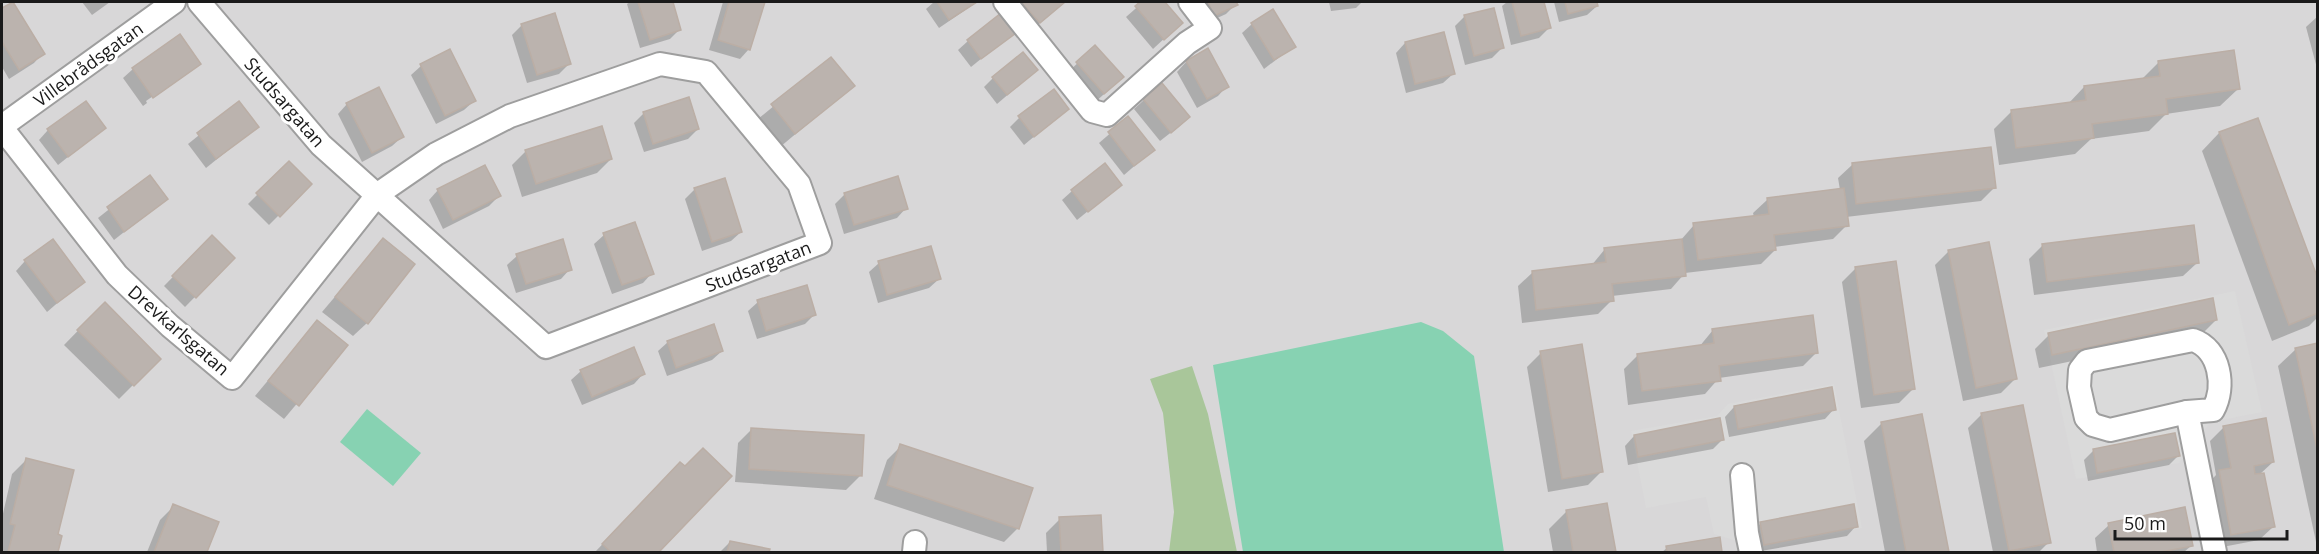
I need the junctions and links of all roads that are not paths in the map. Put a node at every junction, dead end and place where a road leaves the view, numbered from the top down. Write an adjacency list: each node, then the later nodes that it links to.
1 (174, 2): 5 (street, Villebrådsgatan)
2 (199, 2): 6 (street, Studsargatan)
3 (1005, 2): 4 (street)
4 (1190, 2)
5 (2, 127): 6 (street, Drevkarlsgatan)
6 (378, 194): 6 (street, Studsargatan)
7 (2187, 411): 7 (street); 10 (street)
8 (1742, 475): 9 (street)
9 (1751, 552)
10 (2215, 552)

